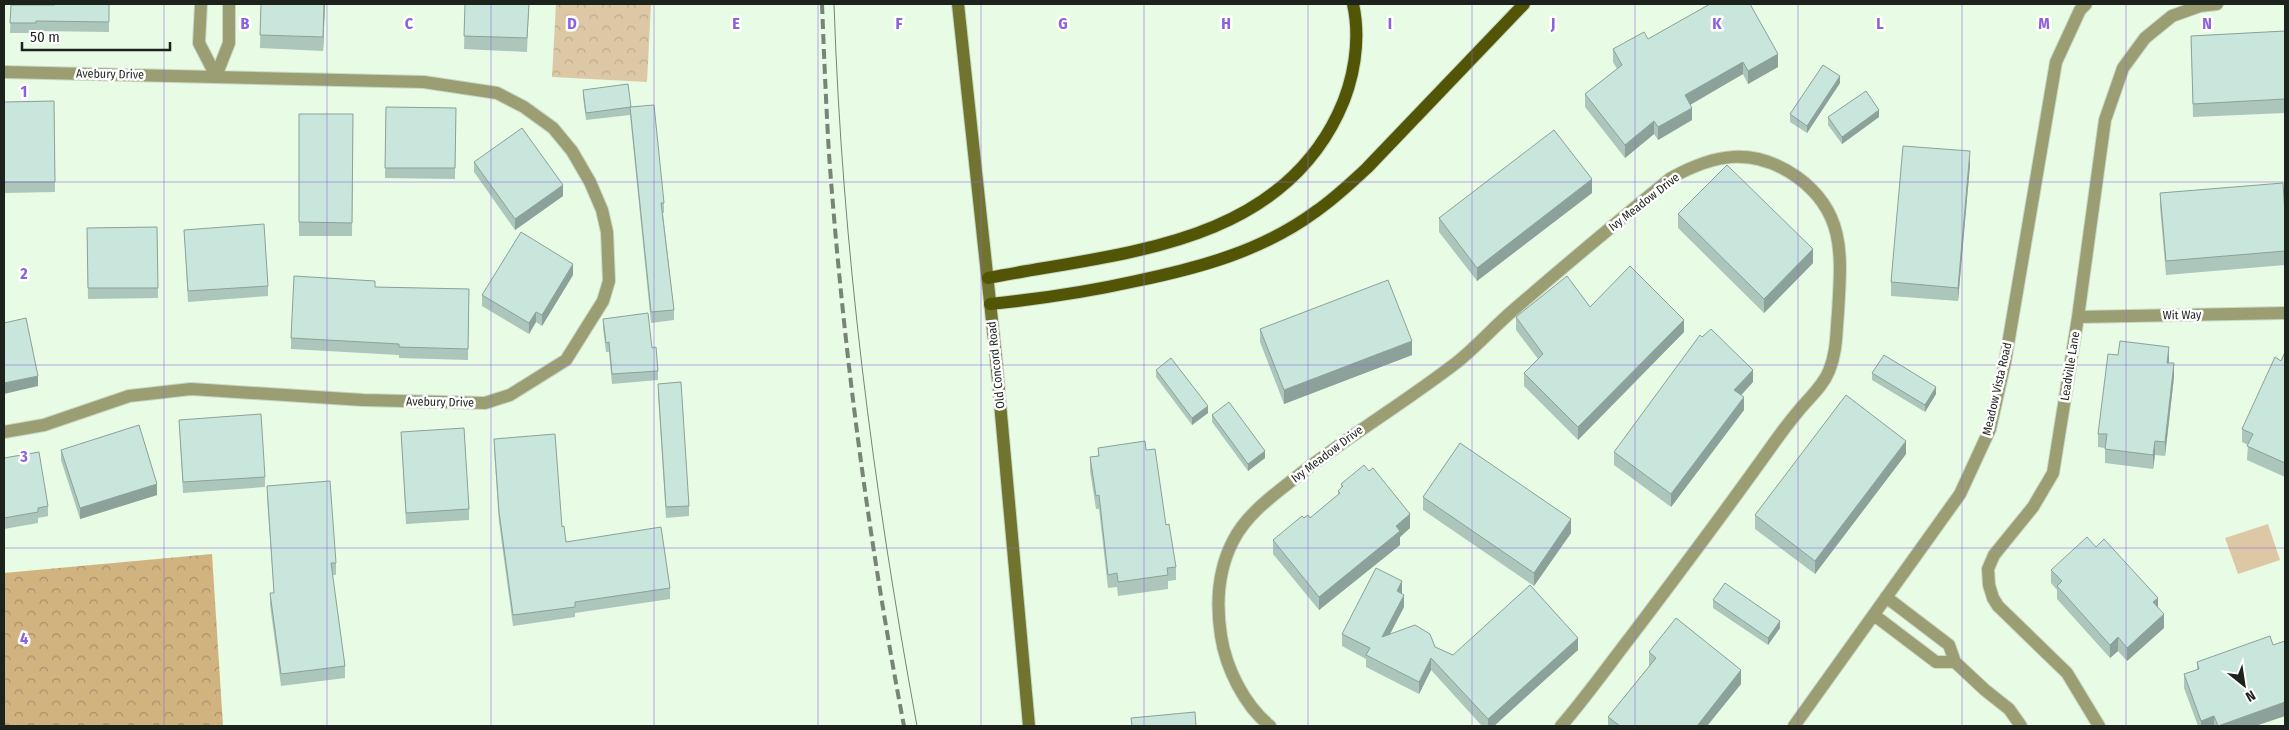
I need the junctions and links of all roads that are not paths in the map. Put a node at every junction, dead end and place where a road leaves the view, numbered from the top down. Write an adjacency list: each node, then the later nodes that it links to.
1 (202, 4): 9 (street)
2 (230, 4): 9 (street)
3 (958, 4): 10 (street, Old Concord Road)
4 (1353, 4): 10 (main road)
5 (1524, 4): 11 (main road)
6 (2086, 4): 15 (street, Meadow Vista Road)
7 (2217, 4): 13 (street, Leadville Lane)
8 (4, 72): 9 (street, Avebury Drive)
9 (216, 76): 14 (street, Avebury Drive)
10 (988, 278): 11 (street, Old Concord Road)
11 (990, 304): 20 (street, Old Concord Road)
12 (2285, 313): 13 (street, Wit Way)
13 (2078, 318): 25 (street, Leadville Lane)
14 (4, 432)
15 (1886, 597): 16 (street, Meadow Vista Road); 17 (street)
16 (1874, 615): 18 (street); 23 (street, Meadow Vista Road)
17 (1935, 635): 18 (street); 19 (street)
18 (1922, 651): 19 (street)
19 (1955, 662): 24 (street)
20 (1029, 726)
21 (1270, 726): 22 (street, Ivy Meadow Drive)
22 (1561, 726)
23 (1794, 726)
24 (2021, 726)
25 (2099, 726)

